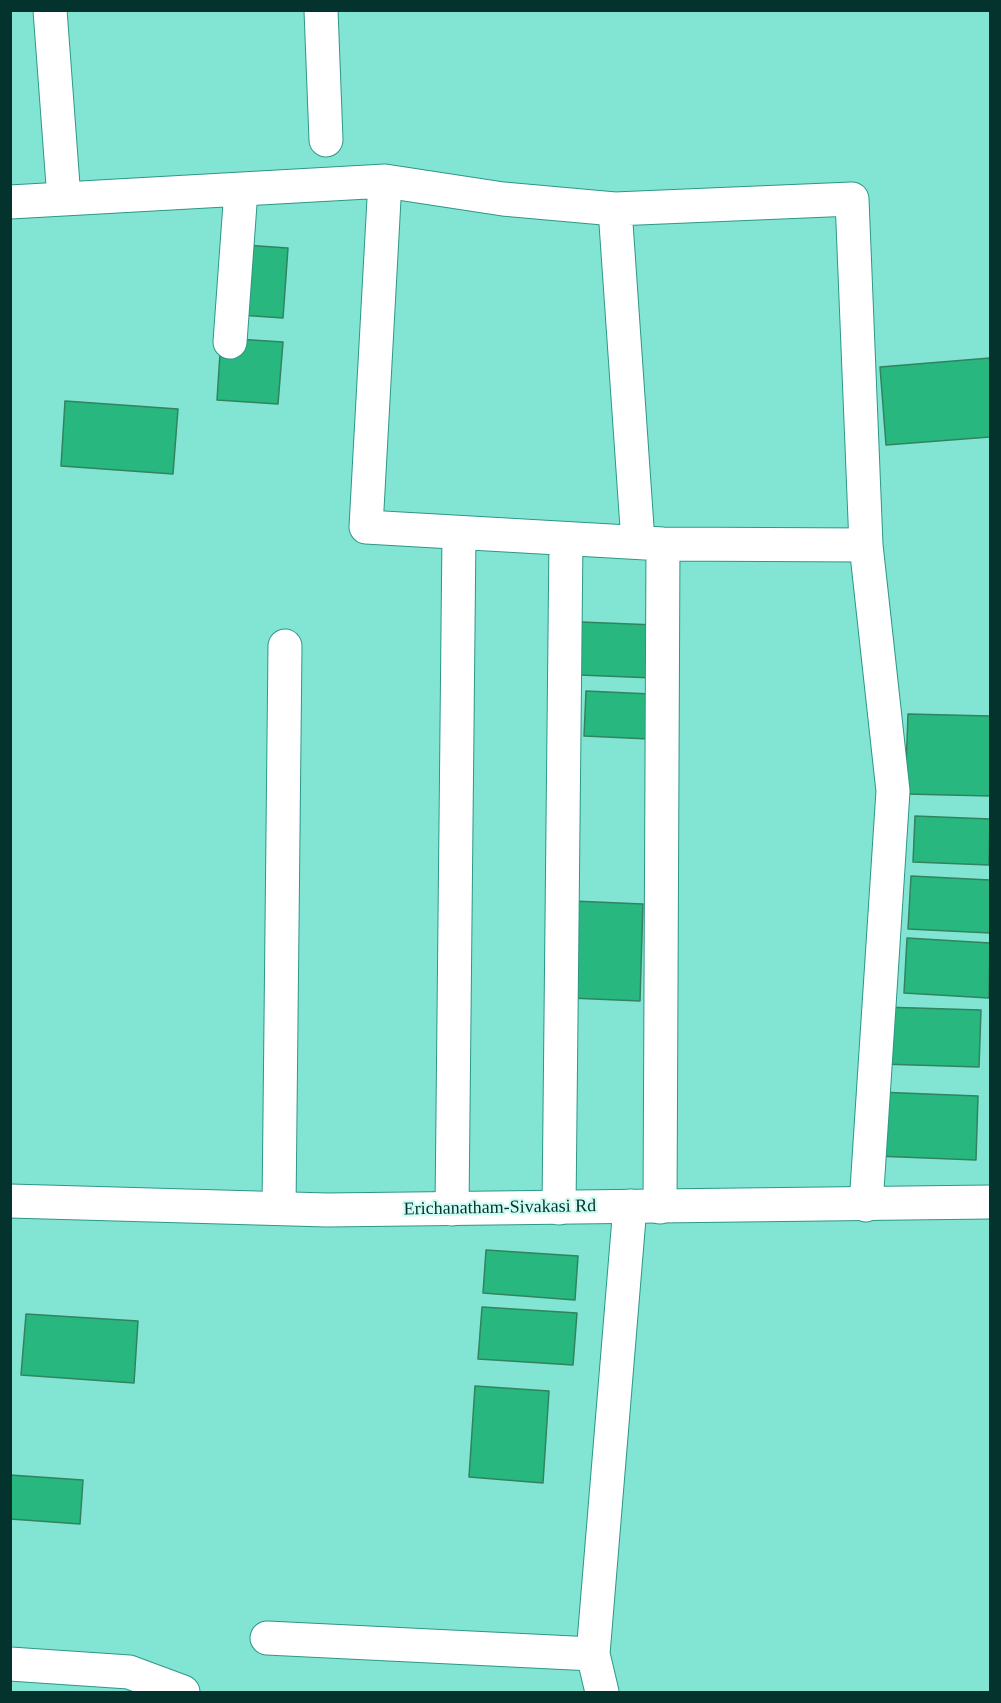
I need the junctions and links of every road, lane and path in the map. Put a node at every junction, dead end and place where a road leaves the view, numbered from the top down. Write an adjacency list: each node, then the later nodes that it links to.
1 (50, 10): 6 (street)
2 (321, 10): 3 (street)
3 (326, 140)
4 (385, 181): 5 (street); 8 (street); 10 (street)
5 (241, 190): 6 (street); 9 (street)
6 (64, 199): 7 (street)
7 (10, 202)
8 (615, 209): 12 (street); 13 (street)
9 (230, 342)
10 (459, 533): 11 (street); 21 (street)
11 (566, 539): 12 (street); 20 (street)
12 (651, 543): 13 (street); 18 (street)
13 (866, 545): 17 (street)
14 (285, 646): 19 (street)
15 (10, 1202): 19 (street, Erichanatham-Sivakasi Rd)
16 (990, 1202): 17 (street, Erichanatham-Sivakasi Rd)
17 (866, 1205): 18 (street, Erichanatham-Sivakasi Rd)
18 (645, 1207): 20 (street, Erichanatham-Sivakasi Rd); 23 (street)
19 (279, 1208): 21 (street, Erichanatham-Sivakasi Rd)
20 (559, 1208): 21 (street, Erichanatham-Sivakasi Rd)
21 (452, 1209)
22 (267, 1638): 23 (street)
23 (593, 1654): 26 (street)
24 (10, 1664): 25 (street)
25 (183, 1692)
26 (602, 1692)

